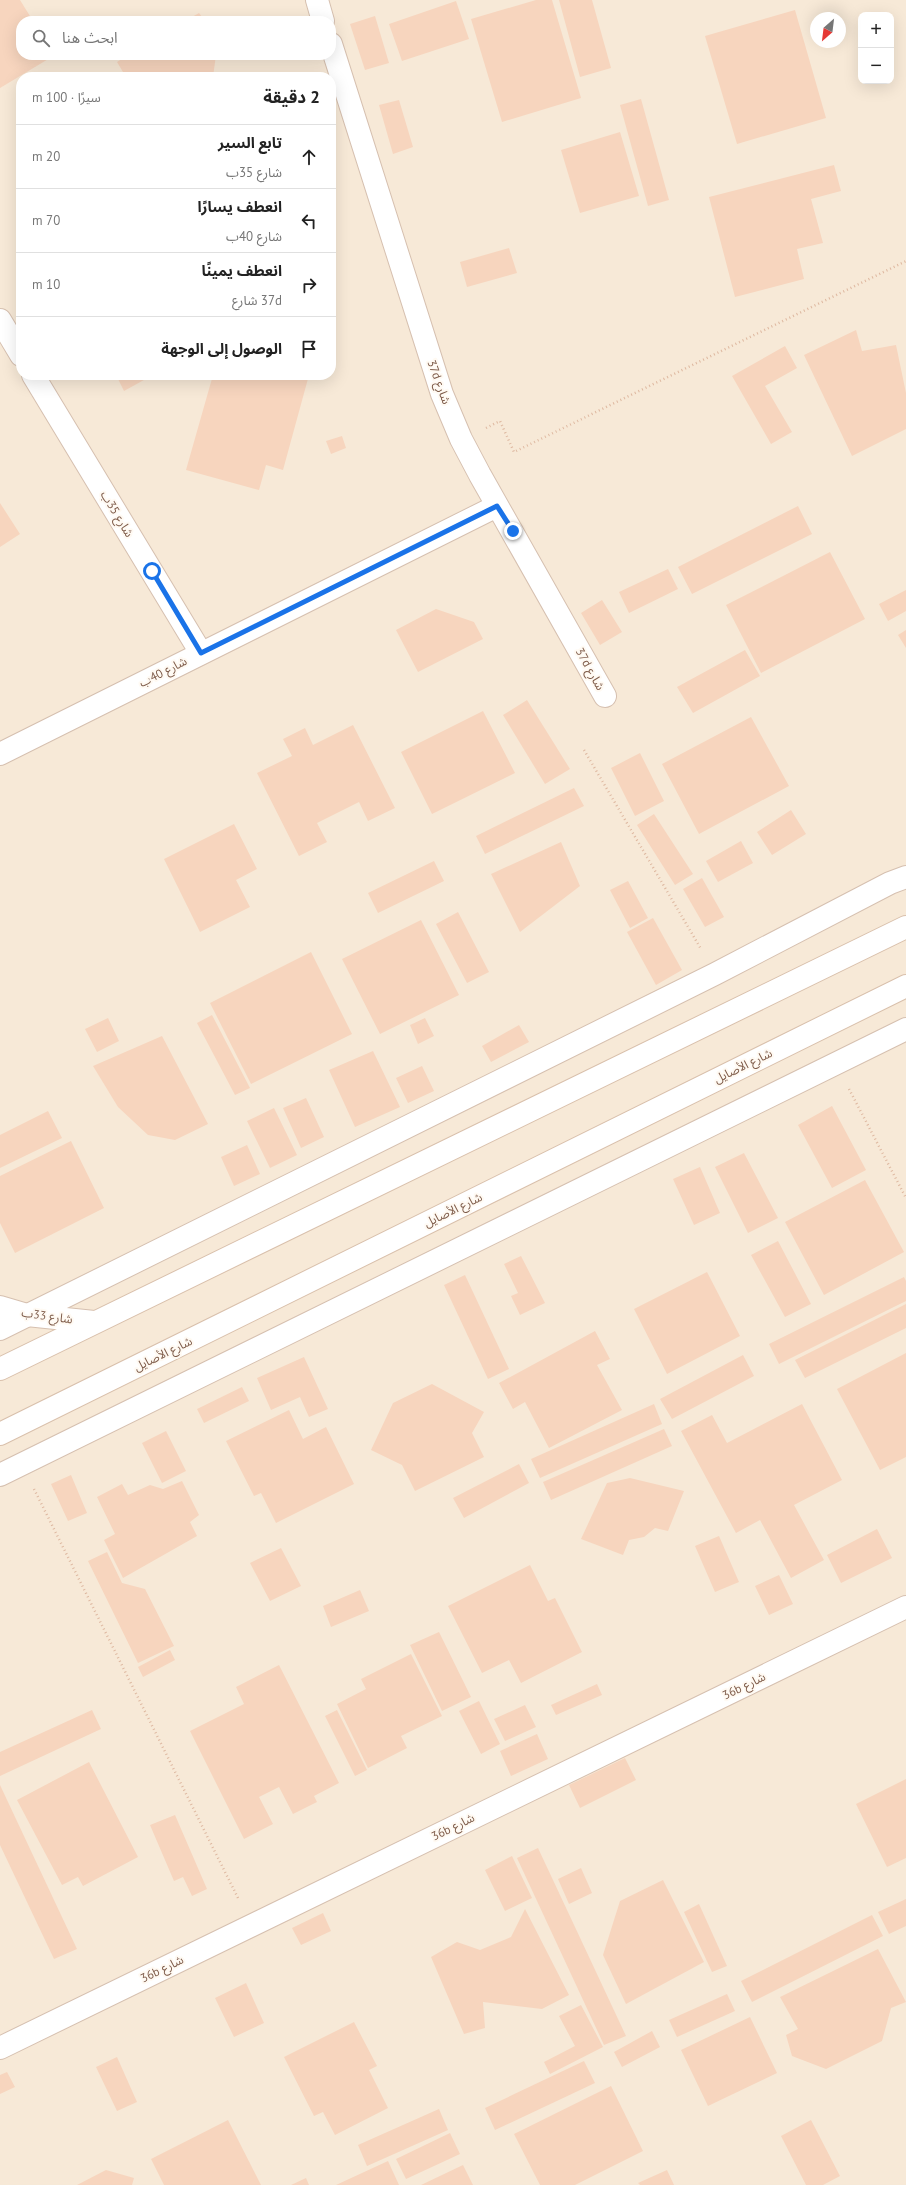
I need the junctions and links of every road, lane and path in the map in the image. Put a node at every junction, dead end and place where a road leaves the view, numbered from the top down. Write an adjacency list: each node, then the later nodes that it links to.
1 (317, 0): 2 (street)
2 (322, 16)
3 (336, 60): 8 (street, 37d شارع)
4 (906, 261): 8 (path)
5 (0, 320): 6 (street)
6 (16, 347)
7 (36, 380): 10 (street, شارع 35ب)
8 (461, 439): 9 (street, 37d شارع)
9 (497, 506): 10 (street, شارع 40ب); 11 (street, 37d شارع)
10 (201, 653): 13 (street, شارع 40ب)
11 (605, 696)
12 (584, 750): 16 (path)
13 (0, 754)
14 (906, 877): 16 (street)
15 (906, 927): 23 (street)
16 (715, 974): 22 (street)
17 (906, 986): 26 (street, شارع الأصايل)
18 (906, 1029): 19 (street)
19 (836, 1063): 20 (path); 27 (street)
20 (906, 1198)
21 (0, 1307): 22 (street, شارع 33ب)
22 (27, 1315): 23 (street, شارع 33ب); 24 (street)
23 (94, 1322): 25 (street)
24 (0, 1328)
25 (0, 1368)
26 (0, 1434)
27 (22, 1465): 28 (street); 30 (path)
28 (0, 1476)
29 (906, 1607): 30 (street, 36b شارع)
30 (252, 1925): 31 (street, 36b شارع)
31 (0, 2048)

